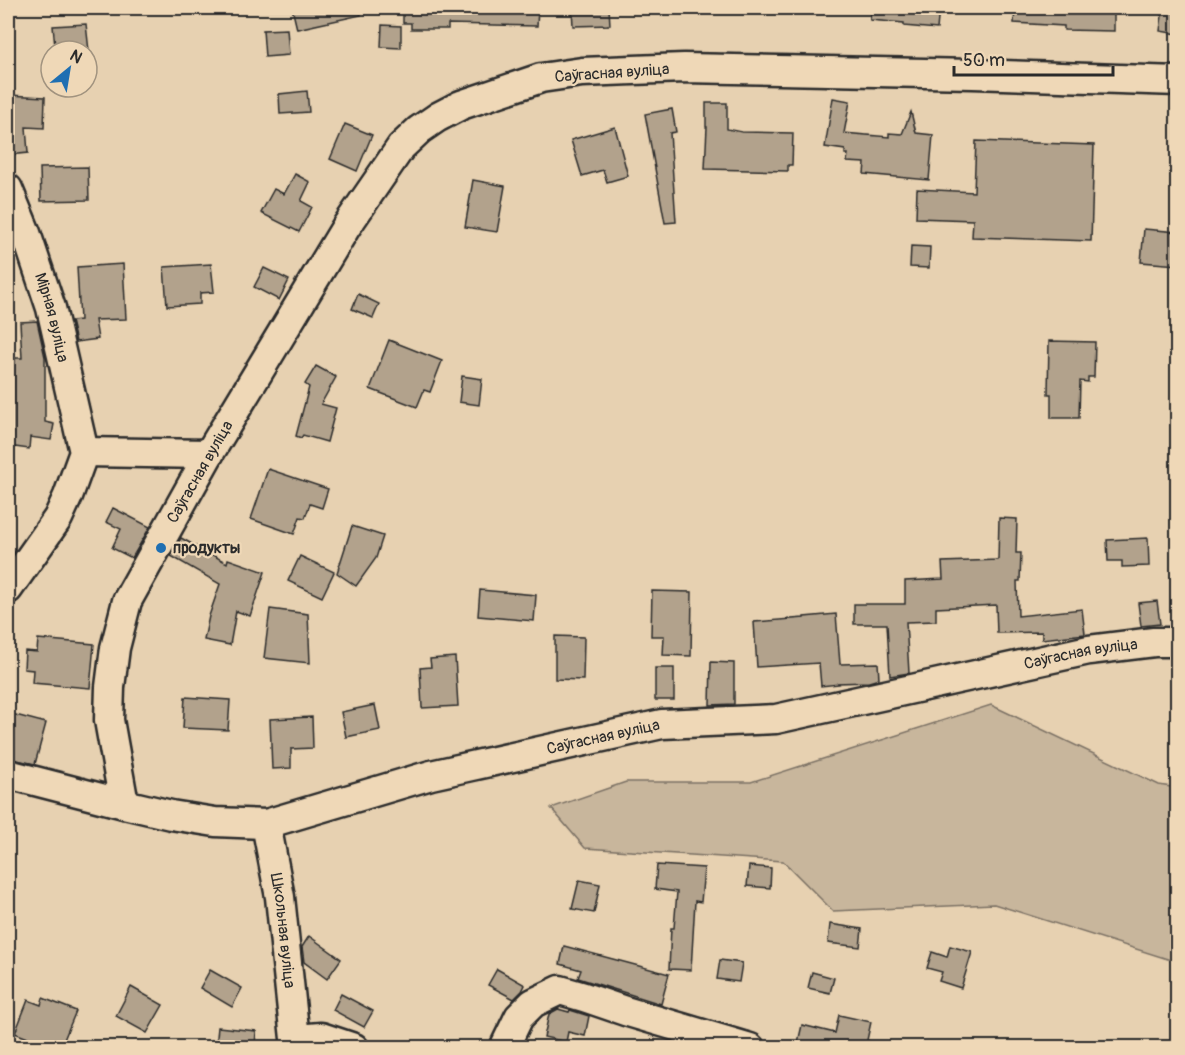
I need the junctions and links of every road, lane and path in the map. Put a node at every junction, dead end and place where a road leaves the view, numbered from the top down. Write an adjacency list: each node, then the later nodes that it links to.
1 (1178, 81): 4 (street, Саўгасная вуліца)
2 (8, 189): 3 (street, Мірная вуліца)
3 (84, 452): 4 (street); 5 (street)
4 (209, 454): 8 (street, Саўгасная вуліца)
5 (8, 590)
6 (1178, 642): 9 (street, Саўгасная вуліца)
7 (8, 774): 8 (street)
8 (124, 804): 9 (street, Саўгасная вуліца)
9 (267, 824): 10 (street, Школьная вуліца)
10 (296, 1043): 11 (street, Школьная вуліца)
11 (354, 1047)
12 (504, 1047): 13 (street)
13 (750, 1047)

